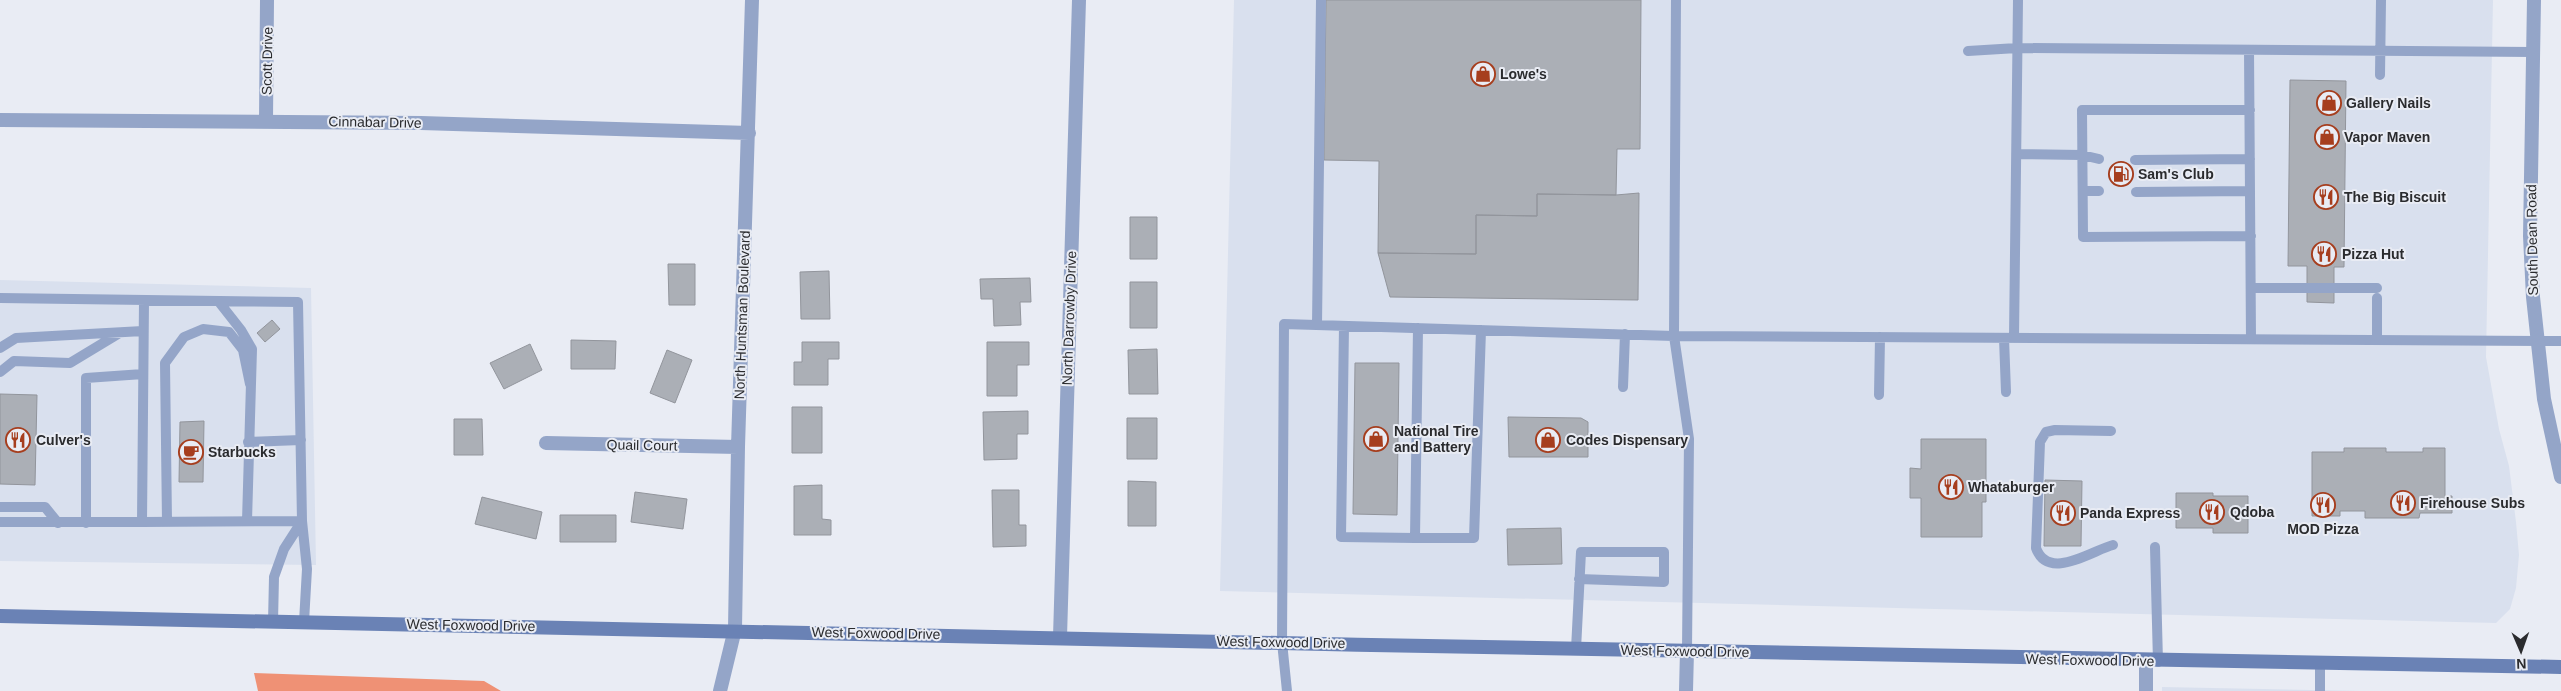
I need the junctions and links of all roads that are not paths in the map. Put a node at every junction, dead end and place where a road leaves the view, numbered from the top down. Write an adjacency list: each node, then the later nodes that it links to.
1 (268, 0): 17 (street, Scott Drive)
2 (752, 0): 18 (street, North Huntsman Boulevard)
3 (1079, 0): 76 (street, North Darrowby Drive)
4 (1321, 0): 33 (lane)
5 (1676, 0): 40 (lane)
6 (2018, 0): 9 (lane)
7 (2381, 0): 12 (lane)
8 (2534, 0): 13 (street, South Dean Road)
9 (2017, 48): 10 (lane); 11 (lane); 19 (lane)
10 (2249, 50): 12 (lane); 15 (lane)
11 (1968, 51)
12 (2379, 51): 13 (lane); 14 (lane)
13 (2533, 52): 45 (street, South Dean Road)
14 (2380, 75)
15 (2250, 110): 20 (lane); 22 (lane)
16 (0, 120): 17 (street, Cinnabar Drive)
17 (266, 121): 18 (street, Cinnabar Drive)
18 (749, 133): 58 (street, North Huntsman Boulevard)
19 (2017, 154): 20 (lane); 42 (lane)
20 (2082, 155): 21 (lane); 24 (lane)
21 (2099, 159)
22 (2250, 159): 23 (lane); 26 (lane)
23 (2135, 160)
24 (2083, 191): 25 (lane); 28 (lane)
25 (2100, 191)
26 (2250, 191): 27 (lane); 28 (lane)
27 (2136, 192)
28 (2251, 236): 29 (lane)
29 (2251, 288): 43 (lane); 44 (lane)
30 (0, 298): 31 (lane)
31 (144, 301): 32 (lane); 37 (lane)
32 (219, 302): 50 (lane); 55 (lane)
33 (1317, 325): 34 (lane); 77 (lane)
34 (1344, 326): 35 (lane); 68 (lane)
35 (1418, 328): 36 (lane); 68 (lane)
36 (1481, 330): 39 (lane); 68 (lane)
37 (143, 331): 38 (lane); 49 (lane)
38 (122, 332): 47 (lane); 48 (lane)
39 (1625, 334): 40 (lane); 51 (lane)
40 (1674, 336): 41 (lane); 79 (lane)
41 (1880, 336): 42 (lane); 53 (lane)
42 (2009, 338): 43 (lane); 52 (lane)
43 (2250, 339): 44 (lane)
44 (2377, 340): 45 (lane)
45 (2537, 341): 46 (lane); 59 (street, South Dean Road)
46 (2561, 341)
47 (0, 348)
48 (0, 372)
49 (143, 374): 64 (lane); 67 (lane)
50 (250, 384): 56 (lane); 65 (lane)
51 (1623, 387)
52 (2006, 392)
53 (1879, 395)
54 (2111, 431): 69 (lane)
55 (301, 440): 56 (lane); 62 (lane)
56 (248, 442): 61 (lane)
57 (546, 443): 58 (street, Quail Court)
58 (738, 447): 75 (street, North Huntsman Boulevard)
59 (2561, 477)
60 (0, 507): 66 (lane)
61 (247, 521): 62 (lane); 65 (lane)
62 (302, 521): 73 (lane); 74 (lane)
63 (0, 522): 66 (lane)
64 (142, 522): 65 (lane); 67 (lane)
65 (167, 522)
66 (58, 523): 67 (lane)
67 (86, 523)
68 (1415, 538)
69 (2113, 545)
70 (2155, 547): 80 (lane)
71 (1579, 579): 71 (lane); 78 (lane)
72 (0, 616): 73 (main road, West Foxwood Drive)
73 (273, 622): 74 (main road, West Foxwood Drive)
74 (304, 622): 75 (main road, West Foxwood Drive)
75 (735, 630): 76 (main road, West Foxwood Drive); 83 (street, North Huntsman Boulevard)
76 (1060, 636): 77 (main road, West Foxwood Drive)
77 (1282, 642): 78 (main road, West Foxwood Drive); 84 (lane)
78 (1576, 648): 79 (main road, West Foxwood Drive)
79 (1687, 651): 80 (main road, West Foxwood Drive); 85 (street)
80 (2152, 662): 81 (main road, West Foxwood Drive); 86 (street)
81 (2320, 664): 82 (main road, West Foxwood Drive); 87 (lane)
82 (2561, 667)
83 (720, 691)
84 (1287, 691)
85 (1686, 691)
86 (2146, 691)
87 (2320, 691)

